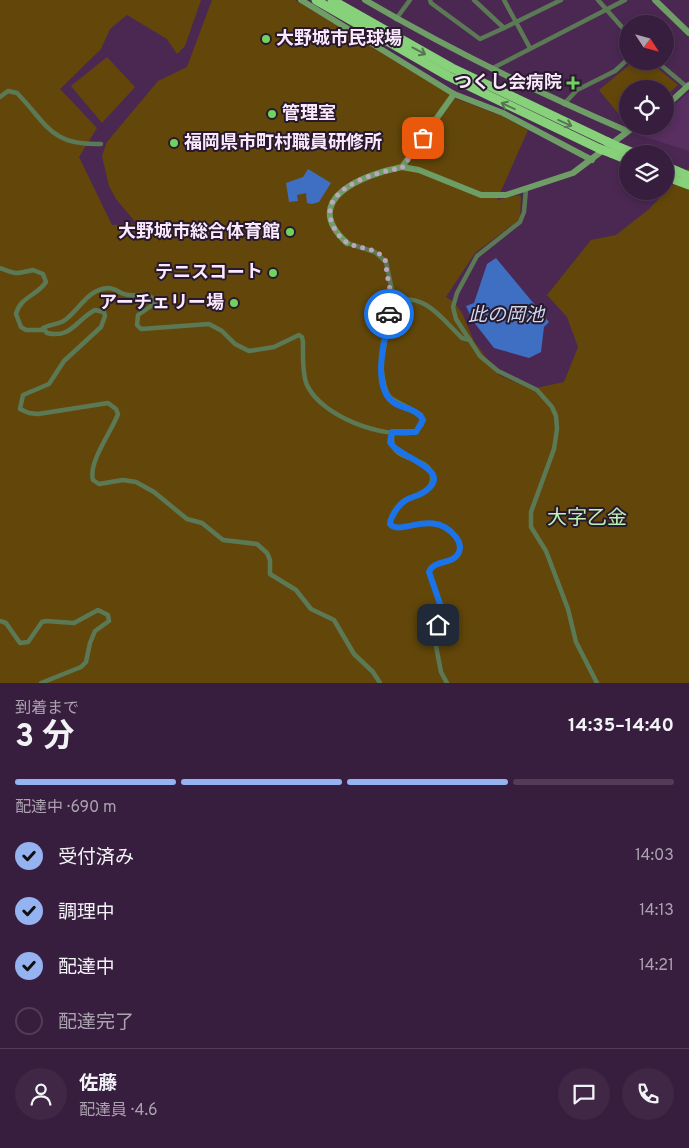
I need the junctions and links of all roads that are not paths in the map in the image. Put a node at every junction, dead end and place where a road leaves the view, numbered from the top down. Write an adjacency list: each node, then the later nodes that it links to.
1 (301, 0): 24 (street)
2 (316, 0): 32 (highway, one-way to 2, bridge)
3 (332, 0): 31 (highway, one-way to 31, bridge)
4 (365, 0): 14 (street)
5 (410, 0): 14 (street)
6 (430, 0): 17 (street)
7 (474, 0): 17 (street)
8 (505, 0): 15 (street)
9 (561, 0): 15 (street)
10 (598, 0): 13 (street)
11 (625, 0): 13 (street)
12 (655, 0): 18 (street)
13 (606, 10): 16 (street); 19 (street)
14 (396, 19): 21 (street)
15 (517, 21): 17 (street); 19 (street)
16 (619, 24)
17 (504, 28)
18 (689, 33)
19 (530, 48): 21 (street)
20 (619, 67): 27 (street)
21 (490, 69): 27 (street)
22 (668, 70): 23 (street)
23 (688, 86): 26 (street)
24 (454, 94): 33 (street); 34 (street)
25 (0, 97): 30 (street)
26 (674, 99)
27 (564, 104): 28 (street)
28 (619, 128)
29 (623, 135): 33 (street)
30 (101, 144)
31 (619, 147)
32 (619, 156)
33 (592, 160): 39 (street)
34 (402, 168): 39 (street); 40 (street)
35 (674, 170): 36 (highway)
36 (689, 176)
37 (674, 180): 38 (highway)
38 (689, 186)
39 (526, 189): 44 (street)
40 (347, 243): 42 (street)
41 (0, 268): 43 (street)
42 (392, 300): 44 (street); 45 (street)
43 (43, 330): 45 (street); 48 (street)
44 (470, 340): 50 (street)
45 (392, 432): 49 (street)
46 (0, 621): 47 (street)
47 (41, 683)
48 (380, 683)
49 (447, 683)
50 (597, 683)

